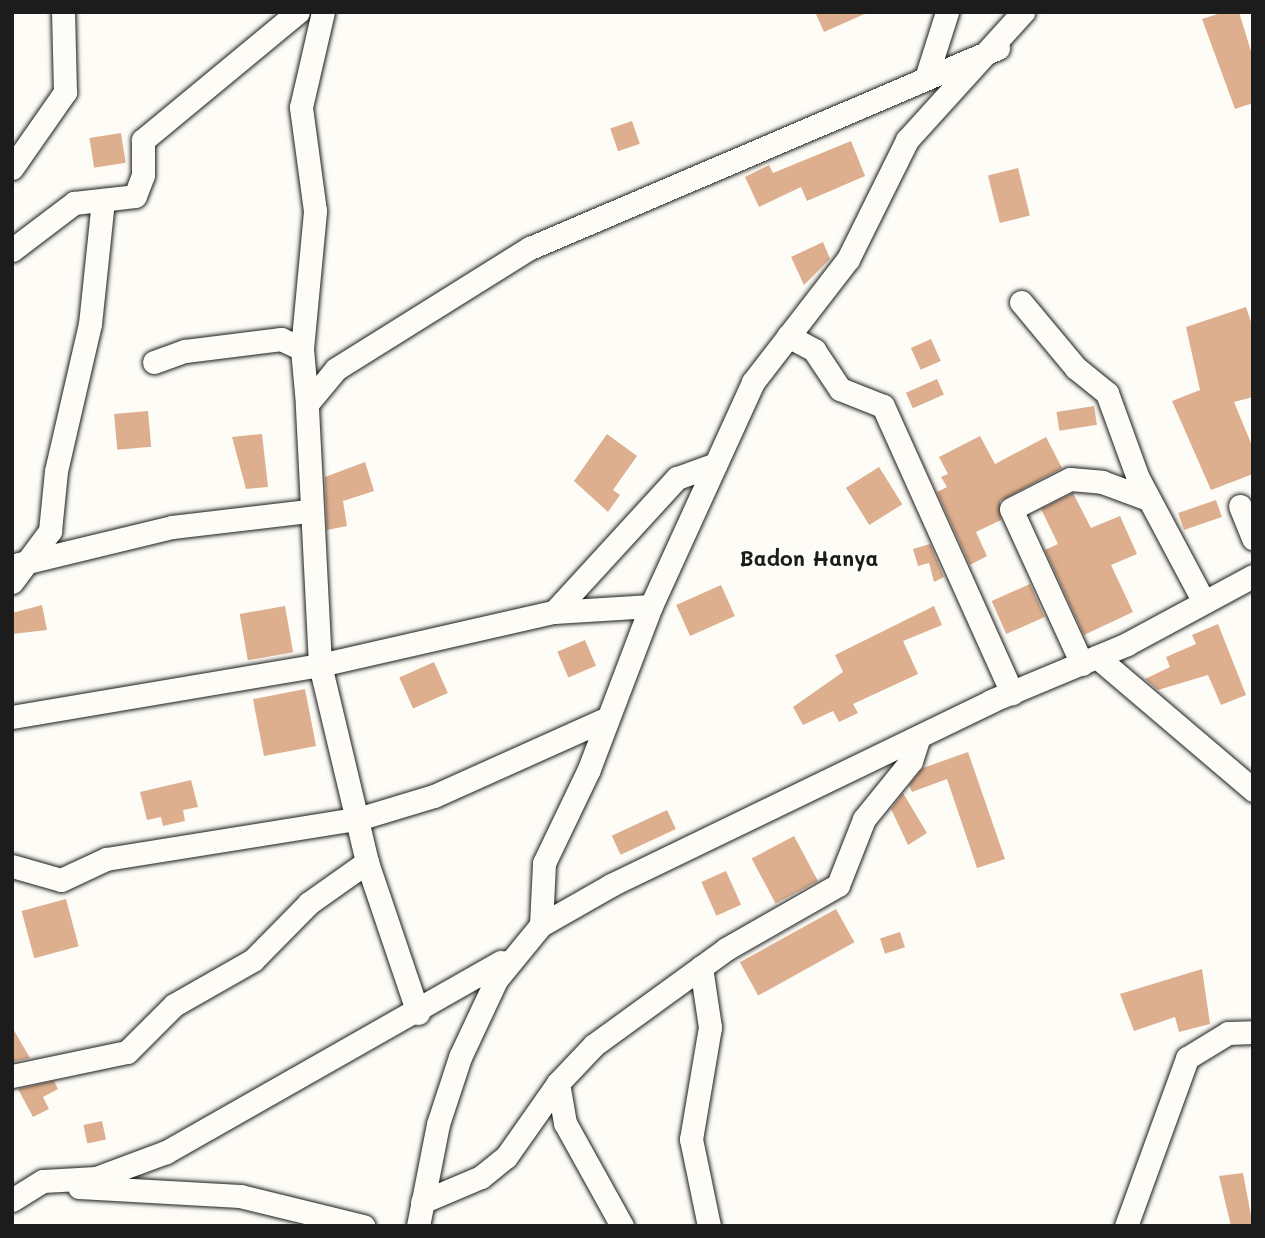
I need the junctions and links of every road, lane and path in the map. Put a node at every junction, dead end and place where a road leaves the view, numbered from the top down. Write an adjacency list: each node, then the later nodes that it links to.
1 (63, 12): 8 (street)
2 (298, 12): 9 (street)
3 (323, 12): 13 (street)
4 (947, 12): 7 (street)
5 (1023, 12): 6 (street)
6 (998, 48): 7 (street); 12 (street)
7 (926, 78): 15 (street)
8 (12, 168)
9 (103, 200): 10 (street); 21 (street)
10 (12, 250)
11 (1021, 302): 17 (street)
12 (788, 336): 16 (street); 28 (street)
13 (302, 349): 14 (street); 15 (street)
14 (154, 362)
15 (307, 404): 19 (street)
16 (716, 464): 24 (street); 25 (street)
17 (1148, 499): 23 (street); 26 (street)
18 (1240, 506): 20 (street)
19 (308, 511): 21 (street); 27 (street)
20 (1253, 538)
21 (17, 570)
22 (1253, 576): 23 (street)
23 (1203, 600): 26 (street)
24 (651, 606): 25 (street); 30 (street)
25 (554, 612): 27 (street)
26 (1089, 661): 28 (street); 32 (street)
27 (320, 665): 29 (street); 33 (street)
28 (1012, 693): 31 (street)
29 (12, 717)
30 (603, 720): 33 (street); 36 (street)
31 (919, 737): 36 (street); 38 (street)
32 (1253, 790)
33 (361, 818): 34 (street); 35 (street)
34 (367, 862): 39 (street); 41 (street)
35 (12, 866)
36 (541, 925): 37 (street)
37 (515, 951): 39 (street); 45 (street)
38 (701, 967): 42 (street); 49 (street)
39 (418, 1013): 43 (street)
40 (1253, 1032): 50 (street)
41 (12, 1076)
42 (558, 1083): 45 (street); 48 (street)
43 (43, 1181): 44 (street); 46 (street)
44 (12, 1199)
45 (422, 1202): 47 (street)
46 (363, 1226)
47 (418, 1226)
48 (622, 1226)
49 (709, 1226)
50 (1126, 1226)

